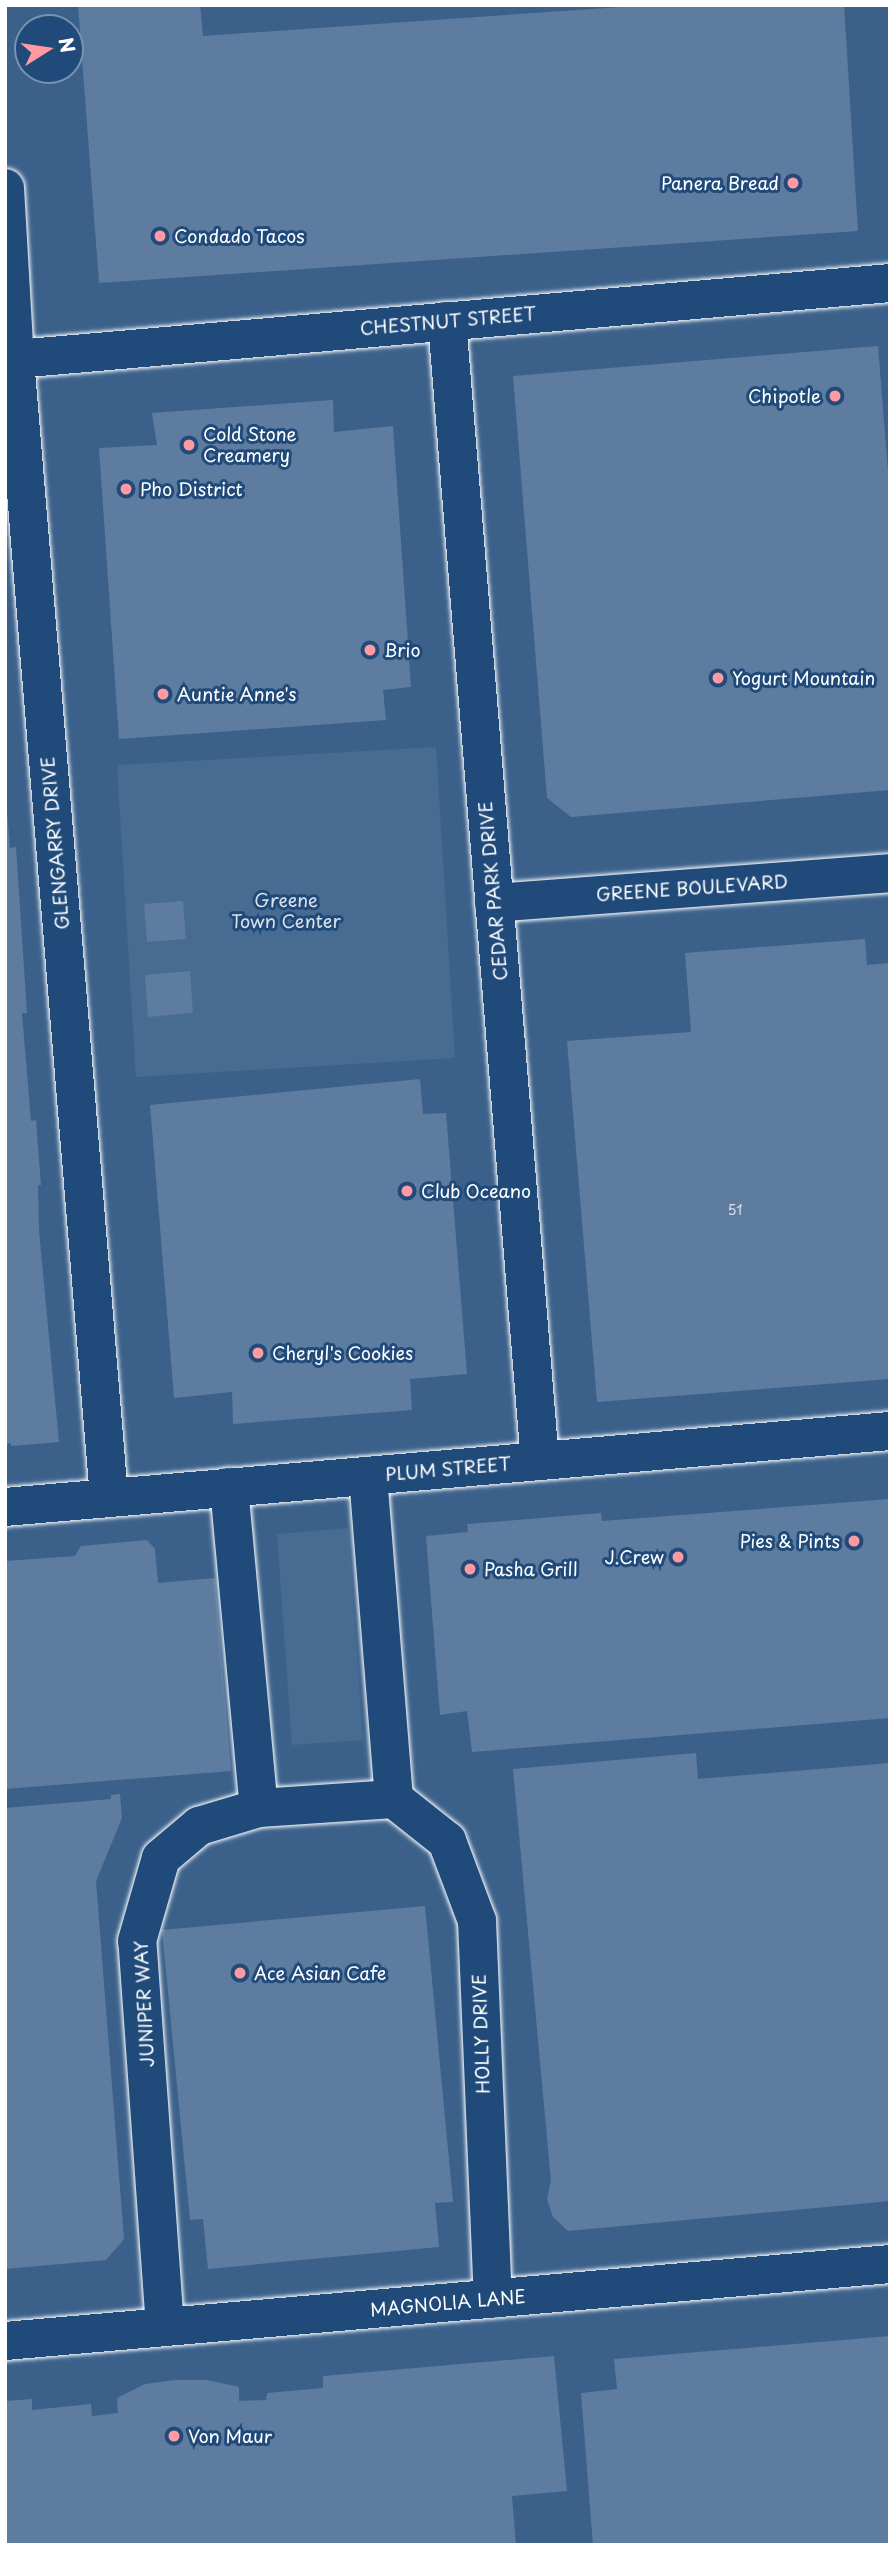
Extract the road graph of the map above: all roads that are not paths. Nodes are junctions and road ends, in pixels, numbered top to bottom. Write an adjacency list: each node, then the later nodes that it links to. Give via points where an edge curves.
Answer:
1 (5, 188): 4 (street, GLENGARRY DRIVE)
2 (890, 283): 3 (street, CHESTNUT STREET)
3 (447, 321): 4 (street, CHESTNUT STREET); 6 (street, CEDAR PARK DRIVE)
4 (10, 359): 11 (street, GLENGARRY DRIVE)
5 (890, 873): 6 (street, GREENE BOULEVARD)
6 (494, 903): 8 (street, CEDAR PARK DRIVE)
7 (890, 1431): 8 (street, PLUM STREET)
8 (540, 1461): 9 (street, PLUM STREET)
9 (368, 1476): 10 (street, PLUM STREET); 13 (street)
10 (229, 1487): 11 (street, PLUM STREET); 14 (street)
11 (109, 1498): 12 (street, PLUM STREET)
12 (5, 1507)
13 (394, 1799): 14 (street, JUNIPER WAY); 16 (street, HOLLY DRIVE, via 447,1841 477,1921)
14 (259, 1808): 17 (street, JUNIPER WAY, via 199,1826 161,1858 137,1941)
15 (890, 2264): 16 (street, MAGNOLIA LANE)
16 (493, 2300): 17 (street, MAGNOLIA LANE)
17 (165, 2327): 18 (street, MAGNOLIA LANE)
18 (5, 2341)

